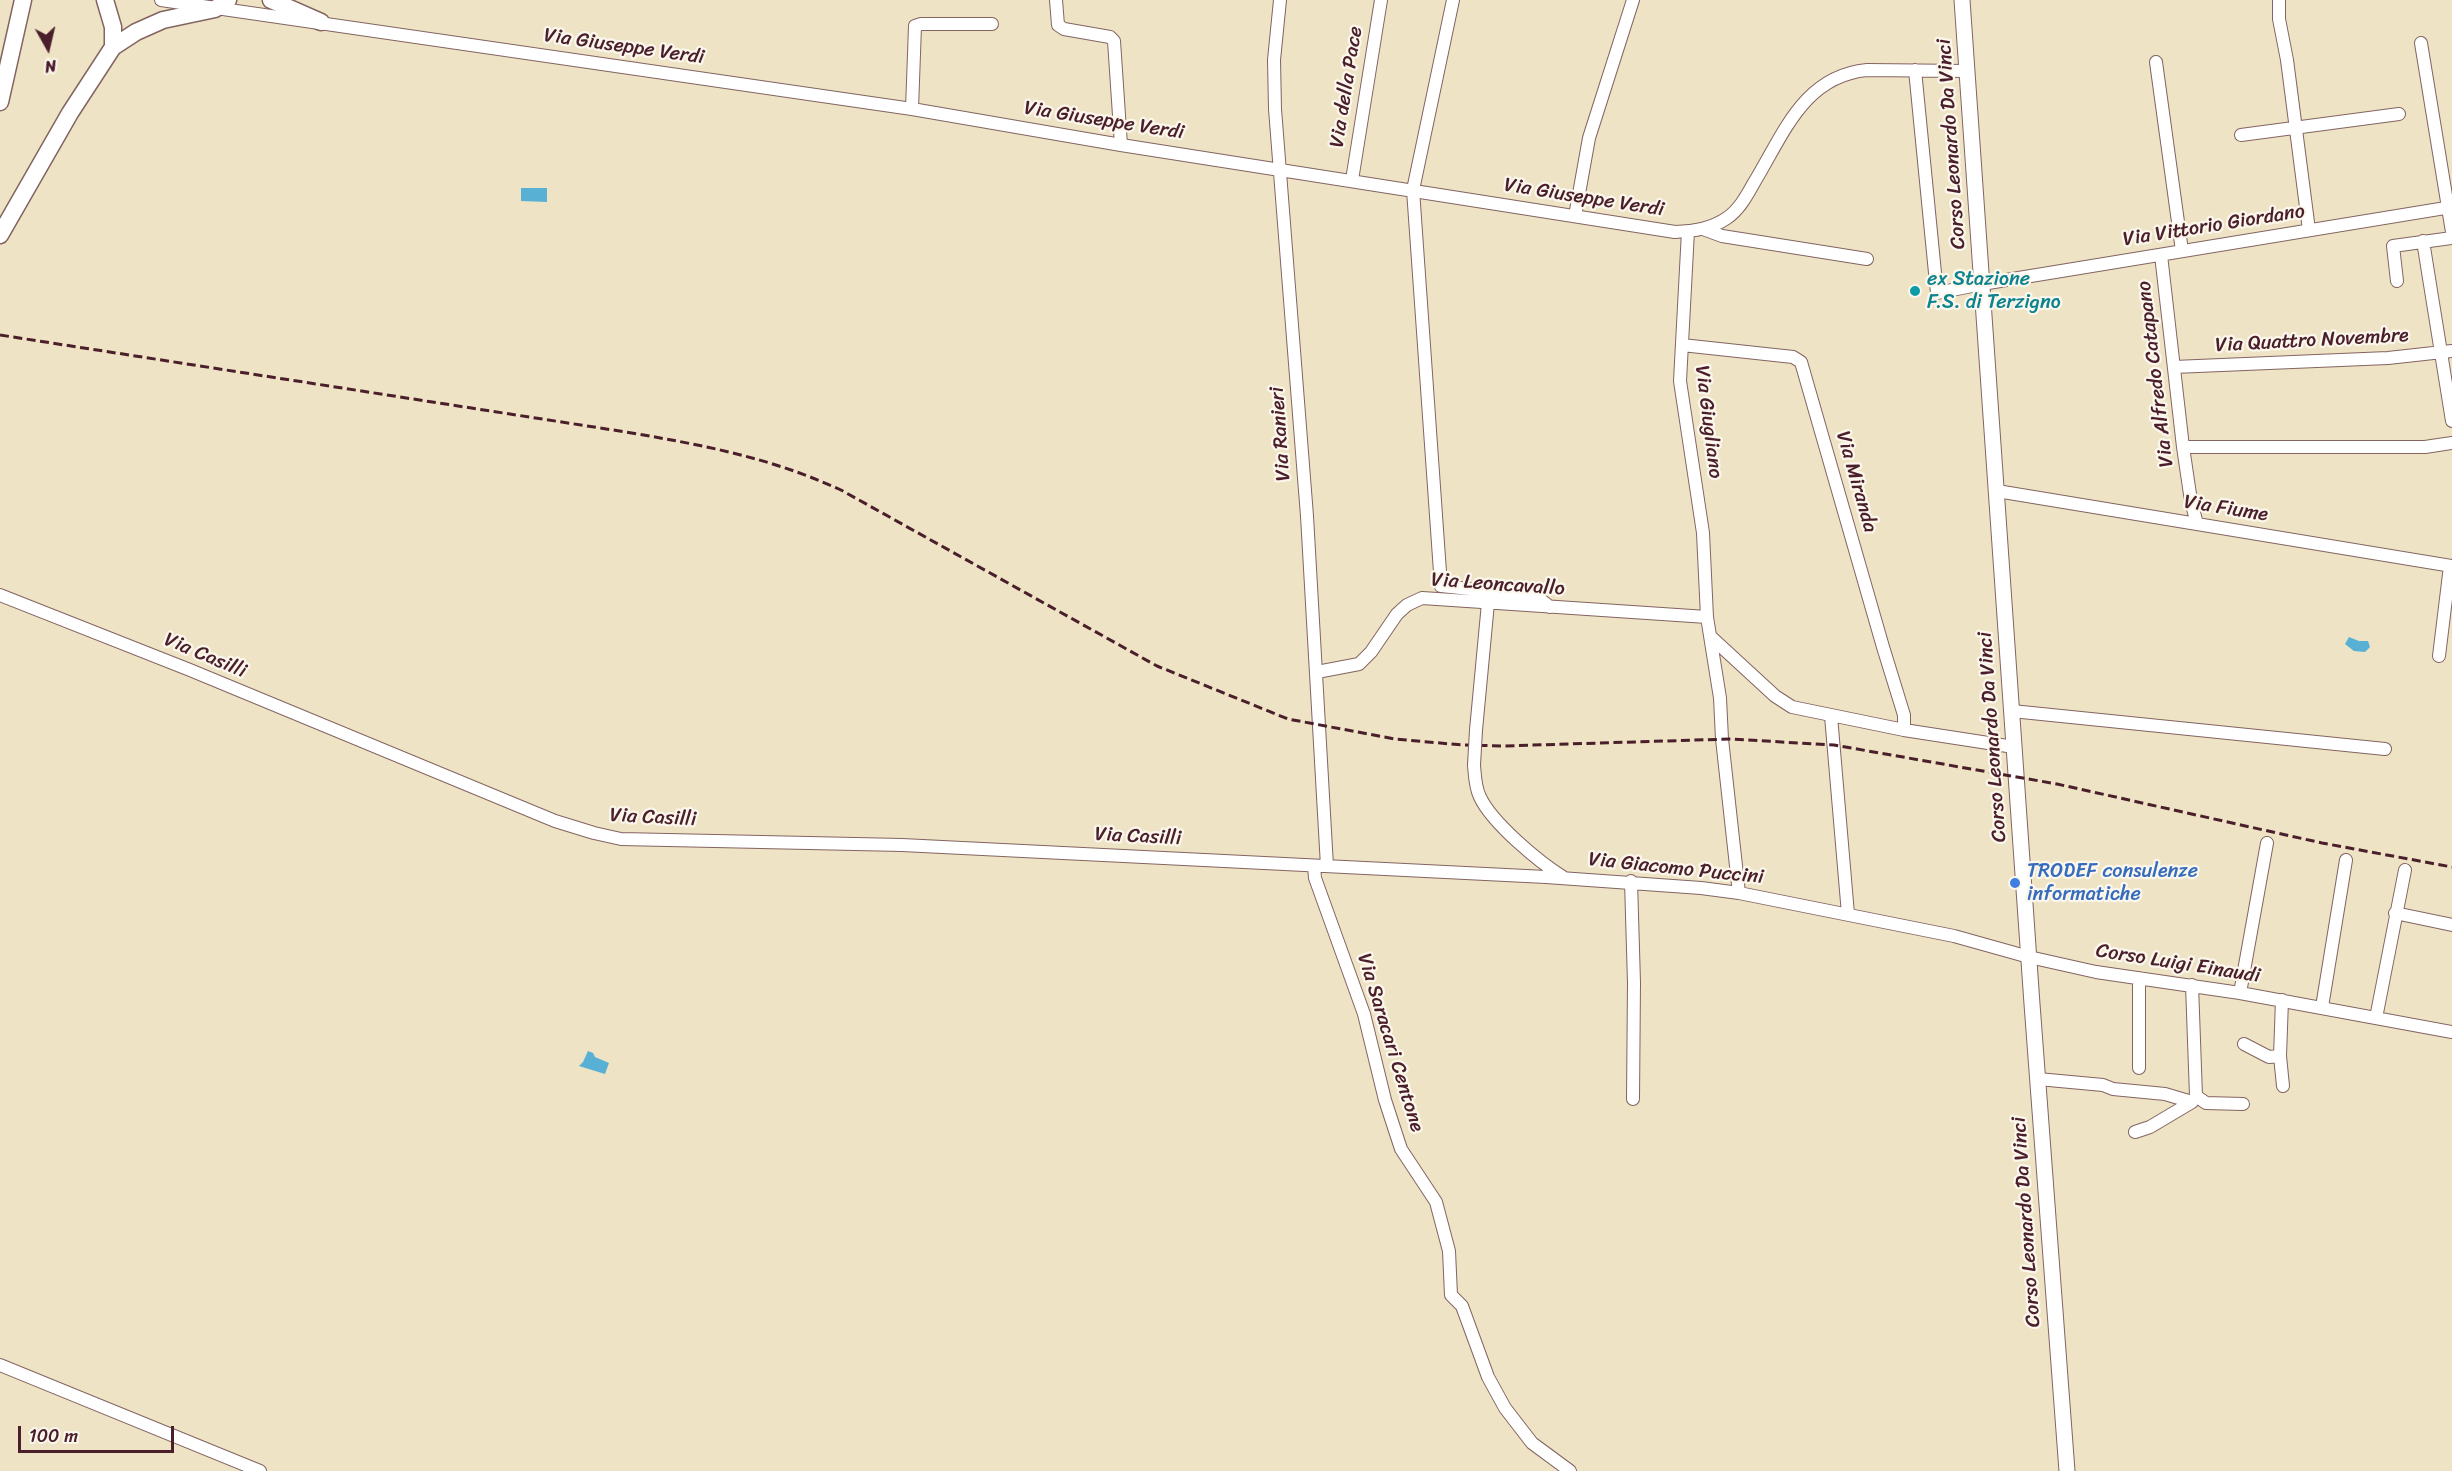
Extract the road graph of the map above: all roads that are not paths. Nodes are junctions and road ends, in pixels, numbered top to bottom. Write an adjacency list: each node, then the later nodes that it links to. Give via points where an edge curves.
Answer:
1 (22, 0): 20 (highway)
2 (105, 0): 16 (highway, via 113,27)
3 (161, 0): 12 (street, Via Giuseppe Verdi)
4 (271, 0): 13 (highway)
5 (1056, 0): 25 (street, via 1058,25 1114,41)
6 (1280, 0): 26 (street, Via Ranieri, via 1274,60)
7 (1381, 0): 27 (street, Via della Pace)
8 (1453, 0): 28 (street)
9 (1632, 0): 30 (street, via 1589,138)
10 (1962, 0): 19 (main road, Corso Leonardo Da Vinci)
11 (2279, 0): 23 (street)
12 (221, 4): 13 (street, Via Giuseppe Verdi); 16 (highway, via 163,20)
13 (321, 22): 21 (street, Via Giuseppe Verdi)
14 (992, 24): 21 (street, via 915,26)
15 (2421, 43): 29 (street)
16 (113, 46): 35 (highway)
17 (2156, 62): 38 (street)
18 (1915, 70): 19 (street, Via Giuseppe Verdi); 31 (street, Via Giuseppe Verdi, via 1852,72 1820,87 1803,102 1739,208 1721,222); 42 (street, Via Vittorio Giordano, via 1937,293)
19 (1968, 71): 42 (main road, Corso Leonardo Da Vinci)
20 (0, 102)
21 (912, 109): 25 (street, Via Giuseppe Verdi)
22 (2399, 114): 23 (street)
23 (2296, 128): 24 (street); 32 (street)
24 (2241, 135)
25 (1122, 145): 26 (street, Via Giuseppe Verdi)
26 (1280, 169): 27 (street, Via Giuseppe Verdi); 58 (street, Via Ranieri)
27 (1352, 180): 28 (street, Via Giuseppe Verdi)
28 (1413, 190): 30 (street, Via Giuseppe Verdi); 54 (street, via 1441,586 1536,596)
29 (2450, 207): 32 (street, Via Vittorio Giordano); 34 (street)
30 (1575, 216): 33 (street, Via Giuseppe Verdi)
31 (1703, 229): 33 (street, Via Giuseppe Verdi); 40 (street, via 1722,236)
32 (2309, 230): 38 (street, Via Vittorio Giordano)
33 (1688, 231): 43 (street, Via Giugliano)
34 (2452, 232)
35 (0, 235)
36 (2452, 238): 37 (street)
37 (2423, 241): 41 (street, via 2393,246); 44 (street)
38 (2182, 251): 39 (street, Via Vittorio Giordano)
39 (2161, 255): 42 (street, Via Vittorio Giordano); 45 (street, Via Alfredo Catapano)
40 (1867, 259)
41 (2397, 281)
42 (1982, 284): 49 (main road, Corso Leonardo Da Vinci)
43 (1682, 345): 55 (street, Via Giugliano, via 1680,381 1703,533); 61 (street, Via Miranda, via 1793,357 1801,362 1904,715)
44 (2446, 352): 45 (street, Via Quattro Novembre); 46 (street)
45 (2174, 367): 48 (street, Via Alfredo Catapano)
46 (2452, 421)
47 (2452, 443): 48 (street, via 2425,447)
48 (2183, 447): 50 (street, Via Alfredo Catapano)
49 (1997, 491): 50 (street, Via Fiume); 59 (main road, Corso Leonardo Da Vinci)
50 (2198, 524): 51 (street, Via Fiume)
51 (2451, 566): 57 (street, Via Fiume)
52 (0, 595): 66 (street, Via Casilli, via 555,821 594,833 621,838 902,845)
53 (1488, 603): 54 (street, Via Leoncavallo); 58 (street, Via Leoncavallo, via 1422,598 1397,614 1359,664); 69 (street, bridge, via 1474,765 1480,797 1492,816)
54 (1550, 607): 55 (street, Via Leoncavallo)
55 (1707, 617): 56 (street, Via Giugliano)
56 (1712, 638): 60 (street, via 1782,701 1804,711); 71 (street, Via Giugliano)
57 (2439, 656)
58 (1317, 672): 67 (street, Via Ranieri)
59 (2012, 711): 62 (main road, Corso Leonardo Da Vinci); 63 (street)
60 (1831, 716): 61 (street); 73 (street)
61 (1904, 730): 62 (street)
62 (2014, 747): 75 (main road, Corso Leonardo Da Vinci)
63 (2385, 749)
64 (2267, 843): 78 (street)
65 (2346, 860): 80 (street)
66 (1314, 866): 67 (street, Via Giacomo Puccini); 94 (street, Via Saracari Centone, via 1364,1014 1401,1149 1436,1202 1449,1251 1450,1295 1462,1306 1488,1377 1505,1408 1532,1443)
67 (1327, 866): 69 (street, Via Giacomo Puccini)
68 (2405, 870): 72 (street)
69 (1564, 878): 70 (street, Via Giacomo Puccini)
70 (1631, 882): 71 (street, Via Giacomo Puccini); 88 (street, via 1635,983)
71 (1739, 893): 73 (street, Via Giacomo Puccini)
72 (2395, 913): 74 (street); 81 (street)
73 (1848, 914): 75 (street, Via Giacomo Puccini, via 1954,936)
74 (2452, 925)
75 (2029, 957): 76 (street, Corso Luigi Einaudi); 86 (main road, Corso Leonardo Da Vinci)
76 (2139, 978): 77 (street, Corso Luigi Einaudi); 85 (street)
77 (2192, 985): 78 (street, Corso Luigi Einaudi); 89 (street)
78 (2240, 993): 79 (street, Corso Luigi Einaudi)
79 (2282, 1000): 80 (street, Corso Luigi Einaudi); 84 (street)
80 (2322, 1007): 81 (street, Corso Luigi Einaudi)
81 (2376, 1018): 82 (street, Corso Luigi Einaudi)
82 (2452, 1032)
83 (2244, 1044): 84 (street, via 2269,1057)
84 (2280, 1056): 87 (street)
85 (2139, 1068)
86 (2037, 1079): 89 (street); 95 (main road, Corso Leonardo Da Vinci)
87 (2283, 1086)
88 (1633, 1099)
89 (2194, 1099): 90 (street); 91 (street)
90 (2243, 1104)
91 (2135, 1132)
92 (0, 1365): 93 (street)
93 (260, 1471)
94 (1570, 1471)
95 (2067, 1471)

